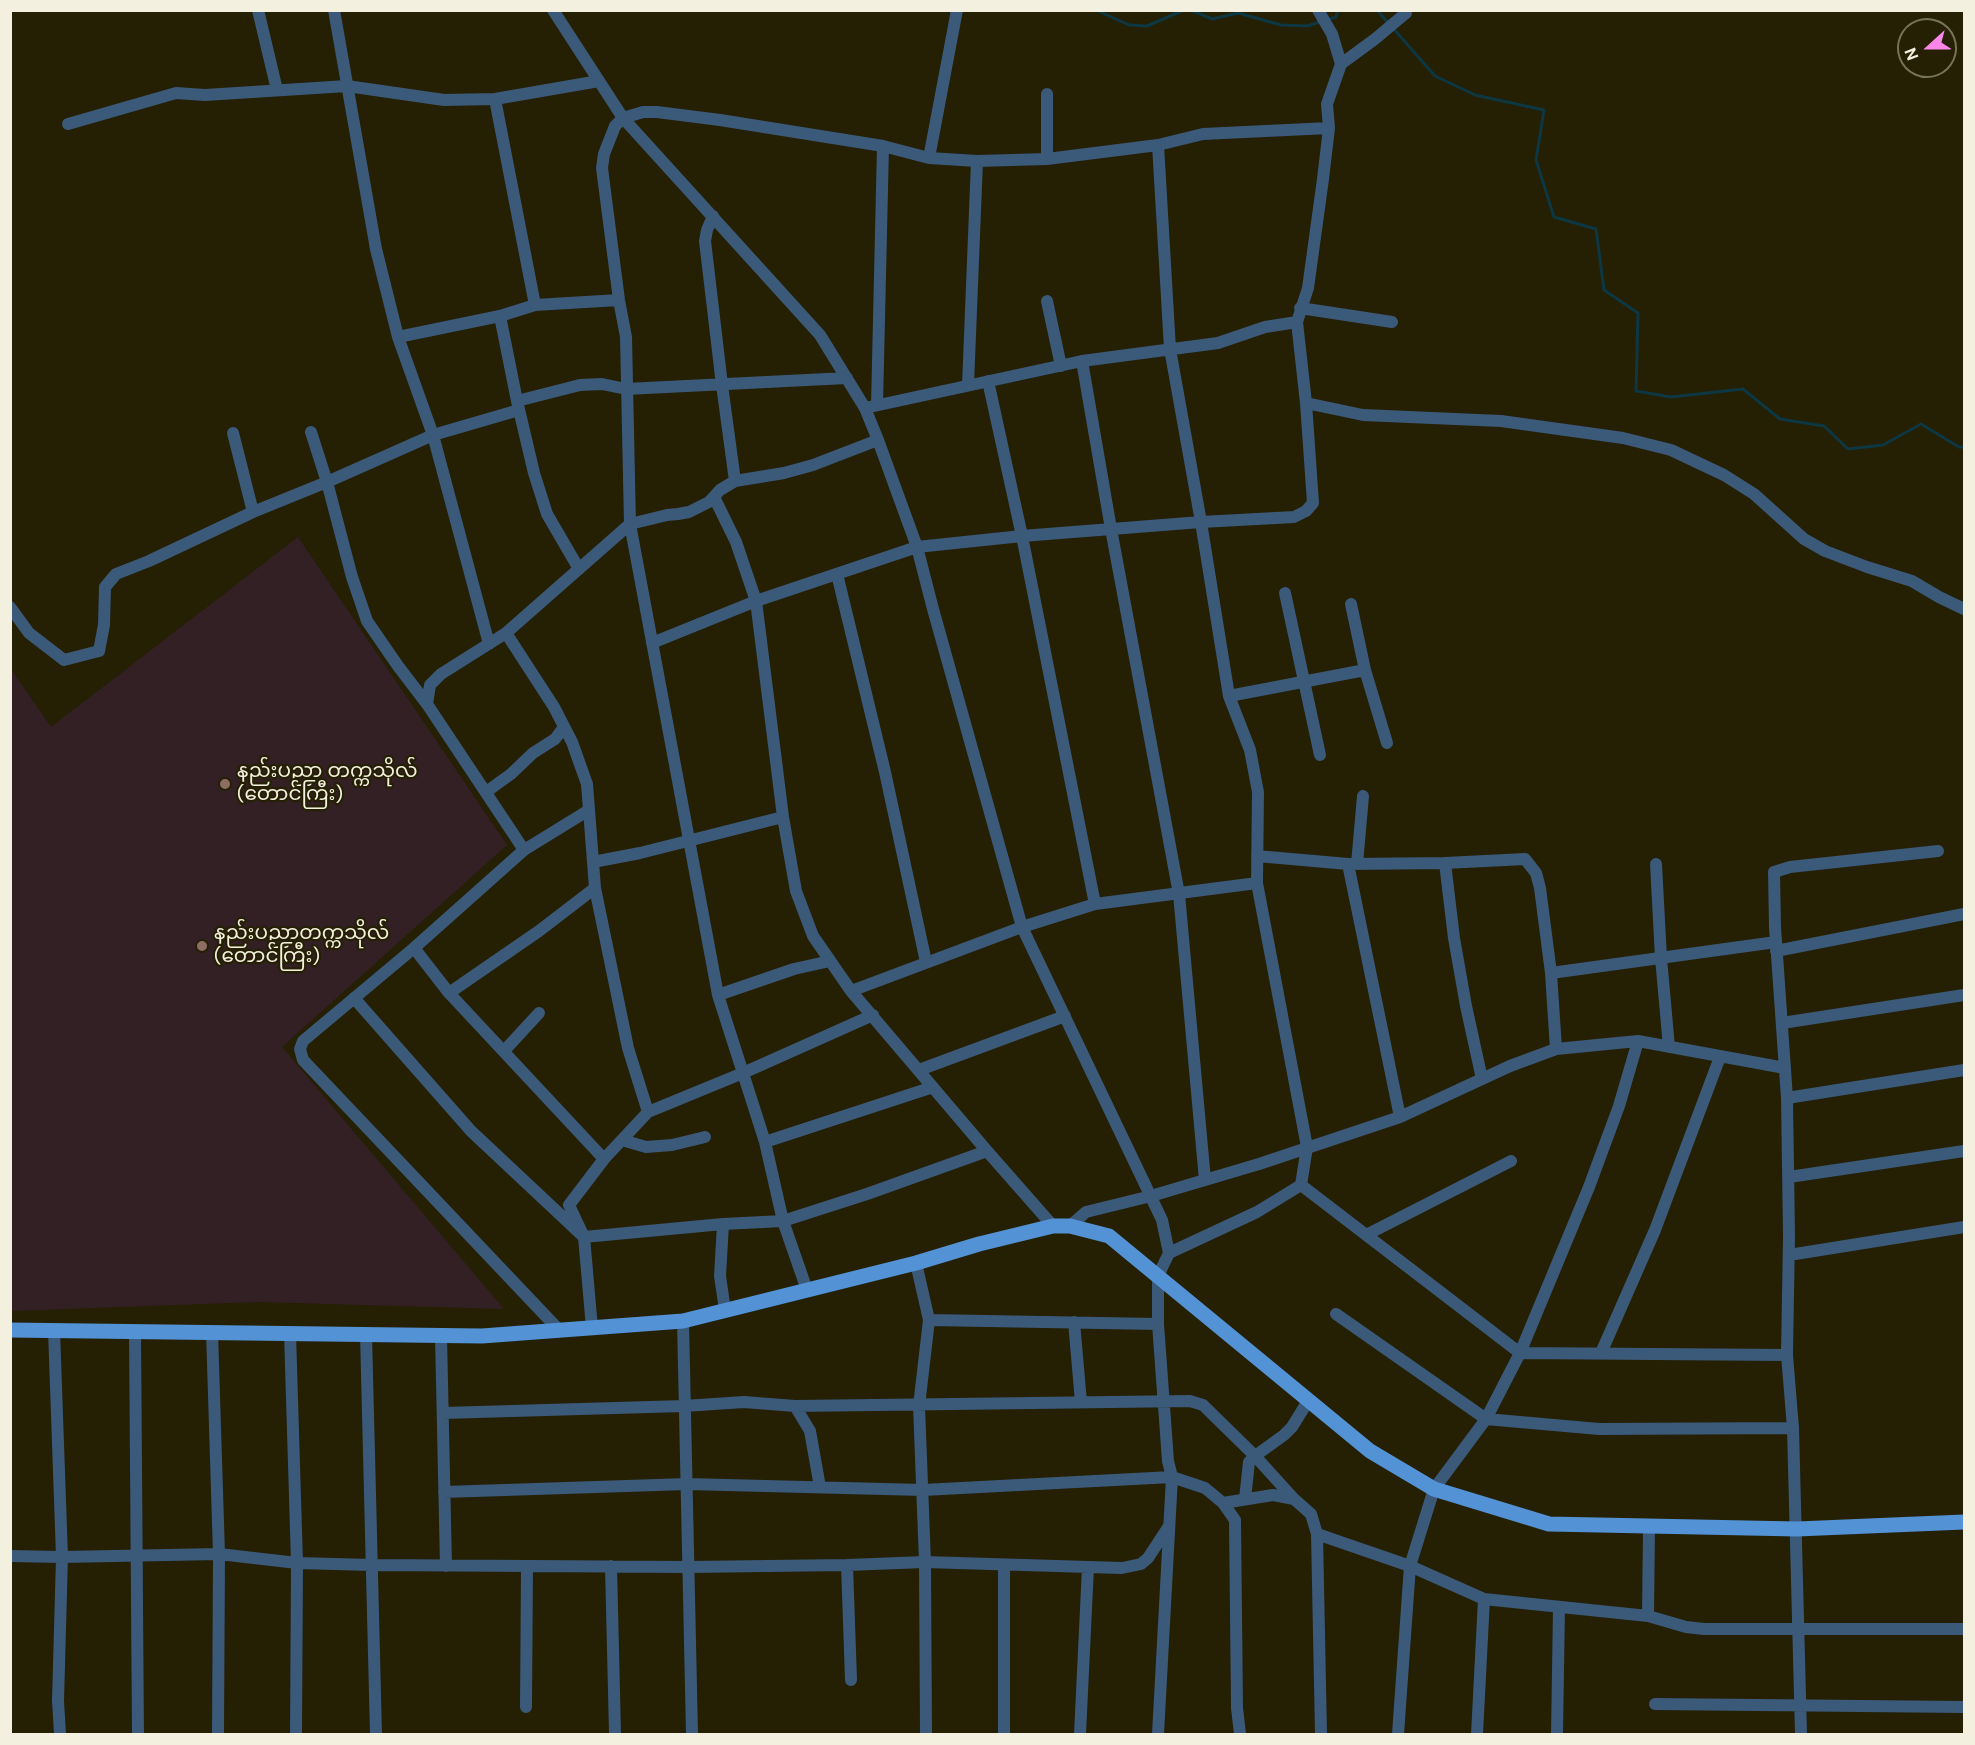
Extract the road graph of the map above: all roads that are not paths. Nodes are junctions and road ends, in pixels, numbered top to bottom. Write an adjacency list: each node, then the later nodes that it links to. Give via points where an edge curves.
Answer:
1 (258, 10): 10 (street)
2 (334, 10): 9 (street)
3 (553, 10): 8 (street)
4 (957, 10): 18 (street)
5 (1318, 11): 7 (street, via 1332,34)
6 (1406, 12): 7 (street)
7 (1341, 64): 15 (street, via 1327,104)
8 (599, 81): 12 (street); 13 (street)
9 (347, 86): 10 (street); 12 (street, via 444,100); 29 (street, via 376,249)
10 (278, 90): 14 (street, via 176,93)
11 (1047, 94): 19 (street)
12 (495, 99): 24 (street)
13 (623, 118): 17 (street, via 657,112); 21 (street); 22 (street, via 609,139 602,168)
14 (68, 124)
15 (1329, 128): 16 (street, via 1203,134); 25 (street, via 1308,288)
16 (1158, 145): 19 (street); 30 (street)
17 (883, 146): 18 (street); 40 (street)
18 (929, 158): 20 (street)
19 (1047, 159): 20 (street)
20 (977, 160): 36 (street)
21 (713, 216): 33 (street, via 820,335); 35 (street, via 705,241)
22 (619, 300): 24 (street); 37 (street, via 626,337)
23 (1047, 301): 32 (street)
24 (535, 305): 26 (street)
25 (1300, 308): 27 (street); 28 (street)
26 (500, 316): 29 (street); 39 (street)
27 (1298, 322): 30 (street, via 1265,327 1218,343); 38 (street)
28 (1392, 322)
29 (398, 337): 43 (street)
30 (1170, 349): 31 (street); 49 (street)
31 (1082, 361): 32 (street); 51 (street)
32 (1061, 366): 34 (street)
33 (846, 378): 35 (street); 40 (street)
34 (988, 381): 36 (street); 52 (street)
35 (722, 385): 37 (street); 45 (street)
36 (968, 385): 40 (street)
37 (626, 389): 39 (street, via 580,385); 50 (street)
38 (1306, 403): 49 (street, via 1313,503 1306,511 1294,518); 60 (street, via 1363,415 1501,421 1623,438 1671,450 1754,494 1811,543 1912,581)
39 (518, 406): 43 (street); 54 (street, via 547,514)
40 (871, 407): 44 (street)
41 (311, 432): 46 (street)
42 (233, 434): 48 (street)
43 (433, 435): 46 (street); 63 (street)
44 (878, 440): 45 (street, via 813,465); 53 (street)
45 (735, 481): 47 (street)
46 (327, 482): 48 (street); 67 (street, via 367,621)
47 (714, 497): 50 (street, via 689,512); 57 (street, via 736,542)
48 (253, 512): 59 (street, via 116,574 105,587 99,651 63,660 29,633)
49 (1201, 522): 51 (street); 66 (street)
50 (630, 524): 54 (street); 62 (street)
51 (1111, 529): 52 (street); 85 (street)
52 (1022, 536): 53 (street); 86 (street)
53 (917, 547): 55 (street); 88 (street)
54 (579, 569): 61 (street)
55 (837, 574): 57 (street); 93 (street)
56 (1285, 593): 65 (street)
57 (756, 601): 62 (street); 74 (street)
58 (1351, 604): 64 (street)
59 (10, 607)
60 (1965, 609)
61 (506, 633): 63 (street); 68 (street)
62 (652, 643): 75 (street)
63 (489, 644): 67 (street, via 441,674 430,685)
64 (1365, 670): 65 (street); 69 (street)
65 (1304, 681): 66 (street); 70 (street)
66 (1229, 696): 78 (street, via 1250,750 1258,792)
67 (428, 704): 71 (street)
68 (564, 727): 71 (street, via 555,739); 73 (street, via 587,784)
69 (1388, 743)
70 (1320, 755)
71 (486, 792): 76 (street)
72 (1364, 796): 81 (street)
73 (589, 810): 76 (street); 79 (street)
74 (783, 817): 75 (street); 92 (street, via 796,891 813,936)
75 (689, 841): 79 (street); 97 (street)
76 (524, 850): 90 (street)
77 (1938, 851): 89 (street, via 1774,872)
78 (1257, 856): 81 (street); 83 (street)
79 (593, 862): 84 (street)
80 (1445, 863): 81 (street); 94 (street, via 1525,859 1536,873 1540,888); 113 (street, via 1454,938)
81 (1353, 864): 117 (street)
82 (1656, 864): 91 (street)
83 (1257, 883): 85 (street); 121 (street)
84 (595, 888): 96 (street); 116 (street, via 628,1048)
85 (1179, 894): 86 (street); 127 (street)
86 (1095, 904): 88 (street)
87 (1965, 914): 89 (street)
88 (1022, 927): 93 (street); 102 (street)
89 (1776, 947): 91 (street); 103 (street)
90 (414, 948): 96 (street); 99 (street)
91 (1661, 958): 94 (street); 105 (street)
92 (830, 961): 95 (street); 97 (street)
93 (926, 962): 95 (street)
94 (1551, 973): 106 (street)
95 (851, 991): 101 (street)
96 (449, 993): 107 (street)
97 (718, 995): 112 (street)
98 (1965, 995): 103 (street)
99 (354, 998): 136 (street, via 471,1131); 152 (street, via 303,1041 303,1060)
100 (539, 1013): 107 (street)
101 (873, 1015): 110 (street); 112 (street)
102 (1065, 1016): 110 (street); 129 (street)
103 (1782, 1023): 109 (street)
104 (1638, 1041): 105 (street); 106 (street); 157 (street, via 1588,1187)
105 (1669, 1047): 108 (street)
106 (1556, 1049): 113 (street)
107 (504, 1051): 124 (street)
108 (1720, 1057): 109 (street); 158 (street, via 1655,1230)
109 (1785, 1068): 115 (street)
110 (919, 1070): 114 (street)
111 (1965, 1070): 115 (street)
112 (743, 1073): 116 (street); 120 (street)
113 (1482, 1079): 117 (street)
114 (933, 1087): 120 (street); 122 (street)
115 (1787, 1098): 126 (street)
116 (648, 1112): 119 (street)
117 (1400, 1117): 121 (street)
118 (705, 1137): 119 (street, via 646,1147)
119 (622, 1140): 124 (street)
120 (765, 1142): 130 (street)
121 (1307, 1147): 127 (street); 128 (street)
122 (987, 1151): 130 (street); 132 (street)
123 (1965, 1151): 126 (street)
124 (604, 1159): 136 (street, via 569,1205)
125 (1511, 1161): 135 (street)
126 (1789, 1177): 138 (street)
127 (1205, 1180): 129 (street)
128 (1301, 1185): 135 (street); 137 (street, via 1257,1212)
129 (1151, 1196): 133 (street, via 1086,1212); 137 (street, via 1162,1220)
130 (783, 1221): 131 (street); 141 (street)
131 (723, 1224): 136 (street); 142 (street, via 720,1276)
132 (1053, 1226): 133 (main road); 139 (main road)
133 (1070, 1226): 140 (main road, via 1109,1236)
134 (1965, 1227): 138 (street)
135 (1366, 1235): 157 (street)
136 (584, 1237): 148 (street)
137 (1169, 1253): 140 (street)
138 (1789, 1255): 159 (street)
139 (916, 1263): 141 (main road); 144 (street)
140 (1158, 1276): 147 (street); 161 (main road)
141 (807, 1290): 142 (main road)
142 (725, 1311): 145 (main road)
143 (1336, 1314): 167 (street)
144 (929, 1320): 146 (street); 165 (street)
145 (683, 1321): 148 (main road); 163 (street)
146 (1074, 1322): 147 (street); 162 (street)
147 (1158, 1324): 160 (street)
148 (592, 1328): 152 (main road)
149 (10, 1330): 150 (main road)
150 (54, 1330): 151 (main road); 187 (street)
151 (135, 1331): 153 (main road); 186 (street)
152 (560, 1331): 156 (main road)
153 (212, 1332): 154 (main road); 184 (street)
154 (290, 1333): 155 (main road); 189 (street)
155 (366, 1334): 156 (main road); 191 (street)
156 (441, 1336): 166 (street)
157 (1520, 1353): 158 (street); 167 (street)
158 (1601, 1353): 159 (street)
159 (1787, 1355): 168 (street)
160 (1163, 1401): 162 (street); 169 (street, via 1203,1405); 170 (street)
161 (1308, 1401): 169 (street, via 1284,1436); 173 (main road, via 1370,1451)
162 (1081, 1402): 165 (street)
163 (684, 1406): 164 (street, via 744,1402); 166 (street); 171 (street)
164 (795, 1406): 165 (street); 172 (street, via 810,1431)
165 (920, 1406): 174 (street)
166 (443, 1413): 175 (street)
167 (1486, 1419): 168 (street, via 1599,1429); 173 (street)
168 (1793, 1428): 182 (street)
169 (1255, 1456): 176 (street, via 1249,1462); 177 (street)
170 (1172, 1477): 174 (street); 178 (street, via 1205,1488); 180 (street)
171 (687, 1484): 172 (street); 175 (street); 197 (street)
172 (820, 1487): 174 (street)
173 (1434, 1489): 181 (main road, via 1549,1524); 196 (street)
174 (923, 1490): 188 (street)
175 (444, 1492): 193 (street)
176 (1245, 1498): 177 (street, via 1273,1495); 178 (street)
177 (1294, 1499): 183 (street, via 1311,1514)
178 (1223, 1503): 220 (street, via 1235,1520)
179 (1965, 1522): 182 (main road)
180 (1169, 1526): 198 (street, via 1148,1558 1137,1566); 219 (street)
181 (1649, 1526): 182 (main road); 201 (street)
182 (1797, 1529): 203 (street)
183 (1317, 1534): 196 (street); 221 (street)
184 (219, 1554): 186 (street); 189 (street); 211 (street)
185 (10, 1556): 187 (street)
186 (136, 1556): 187 (street); 210 (street)
187 (62, 1557): 209 (street)
188 (925, 1562): 190 (street); 192 (street); 216 (street)
189 (297, 1563): 191 (street); 212 (street)
190 (1004, 1564): 198 (street); 217 (street)
191 (372, 1565): 193 (street); 213 (street)
192 (847, 1565): 197 (street); 204 (street)
193 (446, 1566): 194 (street)
194 (527, 1566): 195 (street); 207 (street)
195 (611, 1566): 197 (street); 214 (street)
196 (1410, 1566): 199 (street); 222 (street)
197 (688, 1567): 215 (street)
198 (1088, 1567): 218 (street)
199 (1484, 1599): 200 (street); 223 (street)
200 (1558, 1607): 201 (street); 224 (street)
201 (1648, 1616): 203 (street, via 1704,1629)
202 (1965, 1629): 203 (street)
203 (1799, 1630): 206 (street)
204 (851, 1680)
205 (1655, 1704): 206 (street)
206 (1801, 1704): 208 (street); 225 (street)
207 (526, 1707)
208 (1965, 1707)
209 (60, 1734)
210 (138, 1734)
211 (218, 1734)
212 (296, 1734)
213 (376, 1734)
214 (615, 1734)
215 (692, 1734)
216 (926, 1734)
217 (1004, 1734)
218 (1080, 1734)
219 (1158, 1734)
220 (1240, 1734)
221 (1321, 1734)
222 (1398, 1734)
223 (1477, 1734)
224 (1557, 1734)
225 (1801, 1734)

